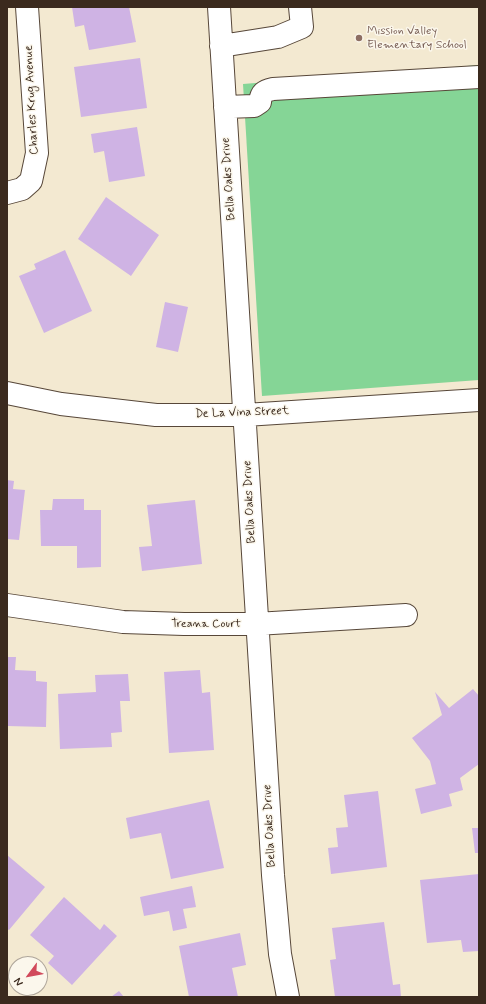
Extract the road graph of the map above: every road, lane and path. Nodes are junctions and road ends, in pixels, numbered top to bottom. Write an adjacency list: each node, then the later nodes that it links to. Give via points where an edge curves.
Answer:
1 (27, 7): 7 (street, Charles Krug Avenue, via 37,153 31,181)
2 (219, 7): 4 (street, Bella Oaks Drive)
3 (300, 7): 4 (street, via 302,27 278,37)
4 (221, 46): 6 (street, Bella Oaks Drive)
5 (479, 77): 6 (street, via 273,89 266,90 261,95 260,102 254,106)
6 (225, 107): 10 (street, Bella Oaks Drive)
7 (14, 191)
8 (7, 393): 10 (street, De La Vina Street, via 62,404 156,415)
9 (479, 400): 10 (street, De La Vina Street)
10 (245, 415): 13 (street, Bella Oaks Drive)
11 (7, 605): 13 (street, Treana Court, via 122,622)
12 (406, 615): 13 (street, Treana Court)
13 (256, 624): 14 (street, Bella Oaks Drive, via 279,946)
14 (288, 997)

